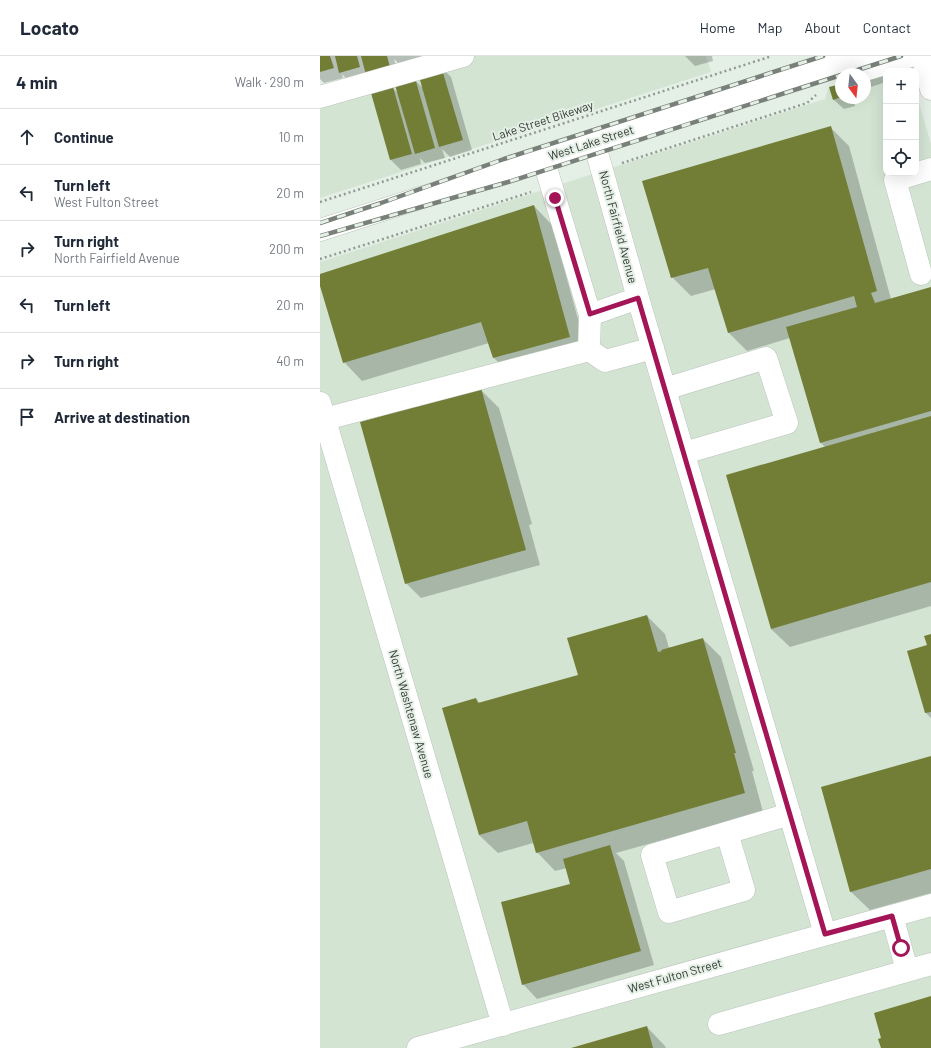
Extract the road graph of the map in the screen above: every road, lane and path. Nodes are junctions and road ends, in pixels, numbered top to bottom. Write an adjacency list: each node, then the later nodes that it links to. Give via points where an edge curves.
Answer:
1 (463, 56): 7 (street)
2 (772, 56): 11 (path, Lake Street Bikeway)
3 (911, 56): 5 (street, via 868,70)
4 (922, 56): 6 (street)
5 (857, 58): 8 (street, West Lake Street)
6 (931, 89)
7 (320, 97)
8 (594, 142): 9 (street, West Lake Street); 14 (street, North Fairfield Avenue)
9 (543, 158): 12 (street, West Lake Street); 15 (street)
10 (931, 169): 13 (street, via 895,180)
11 (320, 202)
12 (320, 230)
13 (921, 274)
14 (638, 298): 15 (street); 16 (street, North Fairfield Avenue)
15 (590, 314): 17 (street)
16 (653, 348): 17 (street, via 606,361); 18 (street, North Fairfield Avenue)
17 (590, 350): 19 (street)
18 (665, 389): 20 (street, North Fairfield Avenue); 20 (street, via 766,358 787,423)
19 (322, 411): 29 (street, North Washtenaw Avenue)
20 (684, 453): 21 (street, North Fairfield Avenue)
21 (790, 814): 22 (street); 25 (street, North Fairfield Avenue)
22 (727, 833)
23 (931, 905): 24 (street, West Fulton Street)
24 (892, 916): 25 (street, West Fulton Street); 27 (street)
25 (825, 934): 29 (street, West Fulton Street)
26 (931, 964): 27 (street)
27 (908, 970): 28 (street)
28 (719, 1024)
29 (503, 1025): 30 (street, West Fulton Street)
30 (418, 1048)

